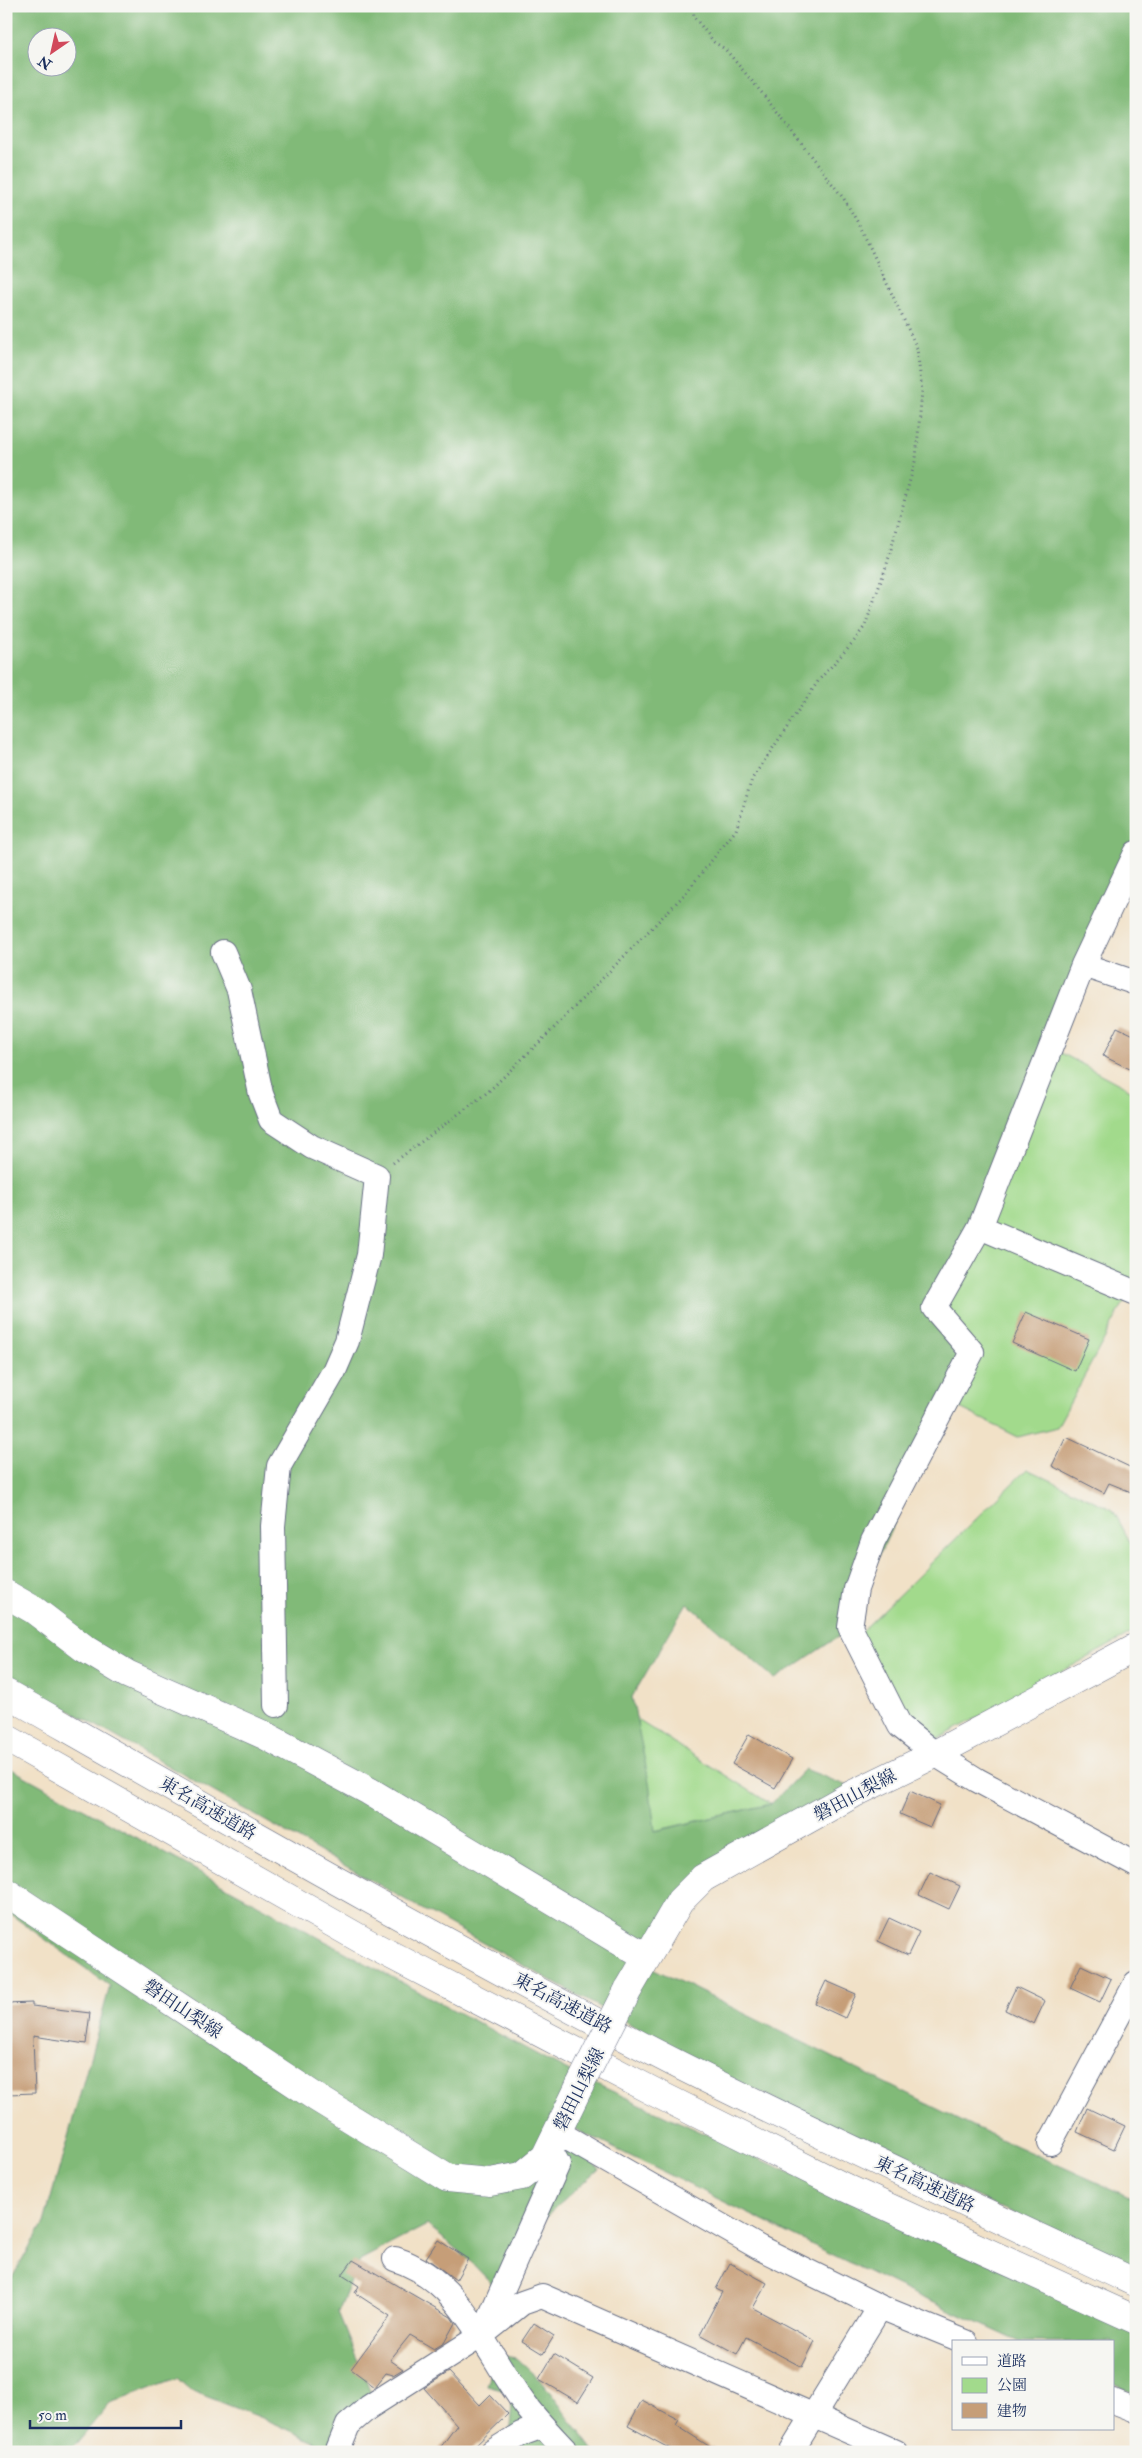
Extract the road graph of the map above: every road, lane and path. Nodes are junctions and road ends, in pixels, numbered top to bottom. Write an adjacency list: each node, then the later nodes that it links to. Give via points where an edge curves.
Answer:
1 (693, 6): 6 (path, via 694,17 762,93 844,199 917,348 922,391 912,475 887,564 864,626 819,680 752,779 736,830 684,895 508,1073 488,1092)
2 (1136, 853): 4 (street)
3 (223, 952): 6 (street, via 239,990 261,1094 271,1120 312,1147)
4 (1083, 965): 5 (street); 7 (street)
5 (1136, 983)
6 (376, 1176): 12 (street, via 369,1254 348,1341 279,1466 273,1526)
7 (980, 1227): 8 (street); 14 (street, via 934,1308 972,1352 873,1541 856,1589 850,1627 900,1726)
8 (1136, 1293)
9 (6, 1594): 17 (main road, via 127,1674 264,1735 369,1792)
10 (1136, 1648): 14 (main road, 磐田山梨線)
11 (6, 1693): 22 (main road, 東名高速道路, via 384,1908 673,2062)
12 (276, 1705)
13 (6, 1738): 24 (main road, 東名高速道路, via 366,1942 658,2094 844,2186)
14 (935, 1754): 15 (street); 17 (main road, 磐田山梨線, via 853,1794 703,1878 680,1900)
15 (1136, 1865)
16 (6, 1892): 19 (main road, 磐田山梨線, via 317,2098 447,2178 490,2182 522,2176 544,2157)
17 (646, 1957): 19 (main road, 磐田山梨線, bridge)
18 (1136, 1983): 20 (street)
19 (553, 2140): 23 (street); 25 (street, via 558,2164)
20 (1050, 2142)
21 (395, 2259): 25 (street, via 414,2265 441,2286)
22 (1136, 2283)
23 (880, 2307): 26 (street); 29 (street)
24 (1136, 2320)
25 (482, 2335): 29 (street, via 522,2303 542,2296); 30 (street); 31 (street, via 368,2407 348,2425)
26 (961, 2340)
27 (1114, 2401): 28 (street)
28 (1136, 2410)
29 (814, 2415): 34 (street); 35 (street)
30 (543, 2426): 32 (street, via 521,2434); 33 (street)
31 (337, 2452)
32 (492, 2452)
33 (567, 2452)
34 (791, 2452)
35 (896, 2452)

